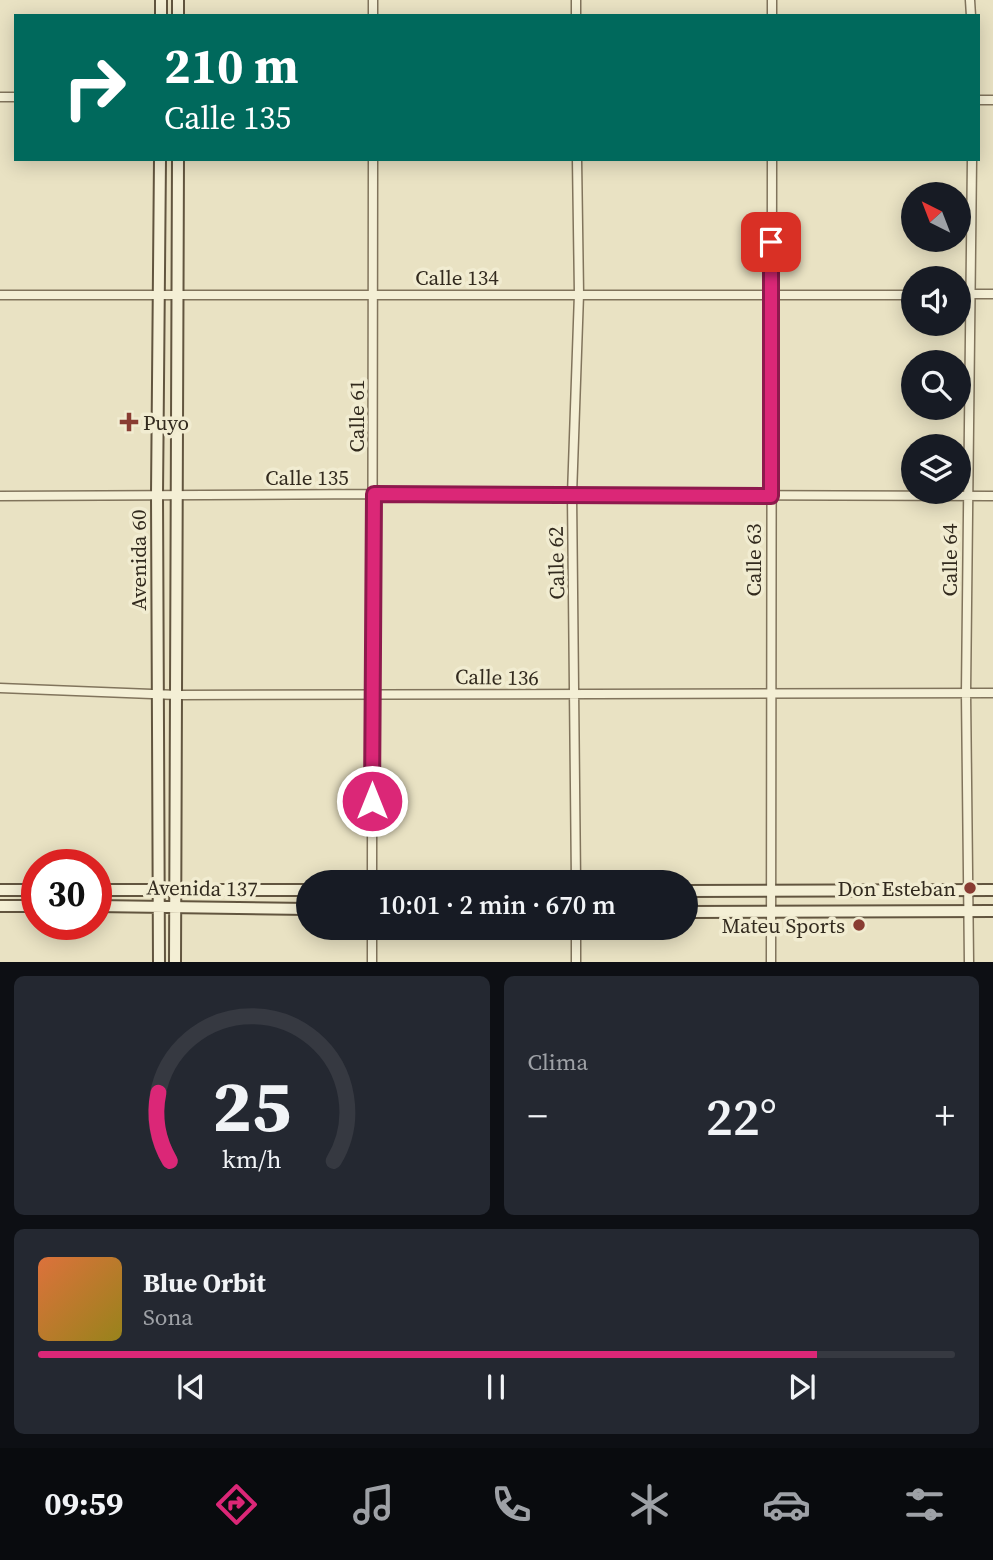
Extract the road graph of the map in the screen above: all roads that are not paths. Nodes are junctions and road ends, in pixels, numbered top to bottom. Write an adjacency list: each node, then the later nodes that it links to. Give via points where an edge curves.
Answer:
1 (160, 161): 15 (main road, Avenida 60)
2 (178, 161): 13 (main road, Avenida 60)
3 (373, 161): 11 (street, Calle 61)
4 (577, 161): 7 (street, Calle 62)
5 (772, 161): 14 (street, Calle 63)
6 (972, 161): 8 (street, Calle 64)
7 (579, 294): 11 (street, Calle 134); 14 (street, Calle 134); 21 (street, Calle 62)
8 (971, 294): 9 (street)
9 (993, 294)
10 (0, 295): 15 (street, Calle 134)
11 (373, 295): 13 (street, Calle 134); 19 (street, Calle 61)
12 (901, 295): 14 (street, Calle 134)
13 (177, 296): 15 (street, Calle 134); 18 (main road, Avenida 60)
14 (771, 296): 23 (street, Calle 63)
15 (158, 297): 20 (main road, Avenida 60)
16 (970, 336): 17 (street, Calle 64)
17 (968, 434)
18 (176, 494): 19 (street, Calle 135); 20 (street, Calle 135); 34 (main road, Avenida 60)
19 (374, 494): 21 (street, Calle 135); 32 (street, Calle 61)
20 (157, 495): 22 (street, Calle 135); 31 (main road, Avenida 60)
21 (572, 495): 23 (street, Calle 135); 35 (street, Calle 62)
22 (0, 496)
23 (771, 496): 24 (street, Calle 135); 29 (street, Calle 63)
24 (901, 496)
25 (971, 496): 26 (street, Calle 135)
26 (993, 496)
27 (966, 504): 33 (street, Calle 64)
28 (0, 688): 31 (street, Calle 136)
29 (770, 693): 33 (street, Calle 136); 35 (street, Calle 136); 47 (street, Calle 63)
30 (993, 693): 33 (street, Calle 136)
31 (158, 694): 34 (street, Calle 136); 41 (main road, Avenida 60)
32 (371, 694): 34 (street, Calle 136); 35 (street, Calle 136); 36 (street, Calle 61)
33 (965, 694): 44 (street, Calle 64)
34 (177, 695): 42 (main road, Avenida 60)
35 (576, 695): 37 (street, Calle 62)
36 (372, 870)
37 (576, 870)
38 (0, 890): 39 (main road)
39 (21, 890)
40 (112, 890): 41 (main road, Avenida 137)
41 (159, 890): 42 (main road, Avenida 137); 51 (main road, Avenida 60)
42 (175, 890): 43 (main road, Avenida 137); 52 (main road, Avenida 60)
43 (296, 890)
44 (970, 890): 45 (main road); 47 (main road); 55 (street, Calle 64)
45 (993, 890)
46 (698, 891): 47 (main road)
47 (771, 891): 54 (street, Calle 63)
48 (0, 906): 49 (main road)
49 (21, 906)
50 (112, 906): 51 (main road, Avenida 137)
51 (159, 906): 52 (main road, Avenida 137); 60 (main road, Avenida 60)
52 (175, 907): 53 (main road, Avenida 137); 61 (main road, Avenida 60)
53 (296, 909)
54 (771, 911): 55 (main road); 57 (main road); 64 (street, Calle 63)
55 (969, 911): 56 (main road); 65 (street, Calle 64)
56 (993, 911)
57 (698, 912)
58 (372, 940): 62 (street)
59 (576, 940): 63 (street)
60 (159, 961)
61 (175, 961)
62 (372, 961)
63 (576, 961)
64 (771, 961)
65 (969, 961)

